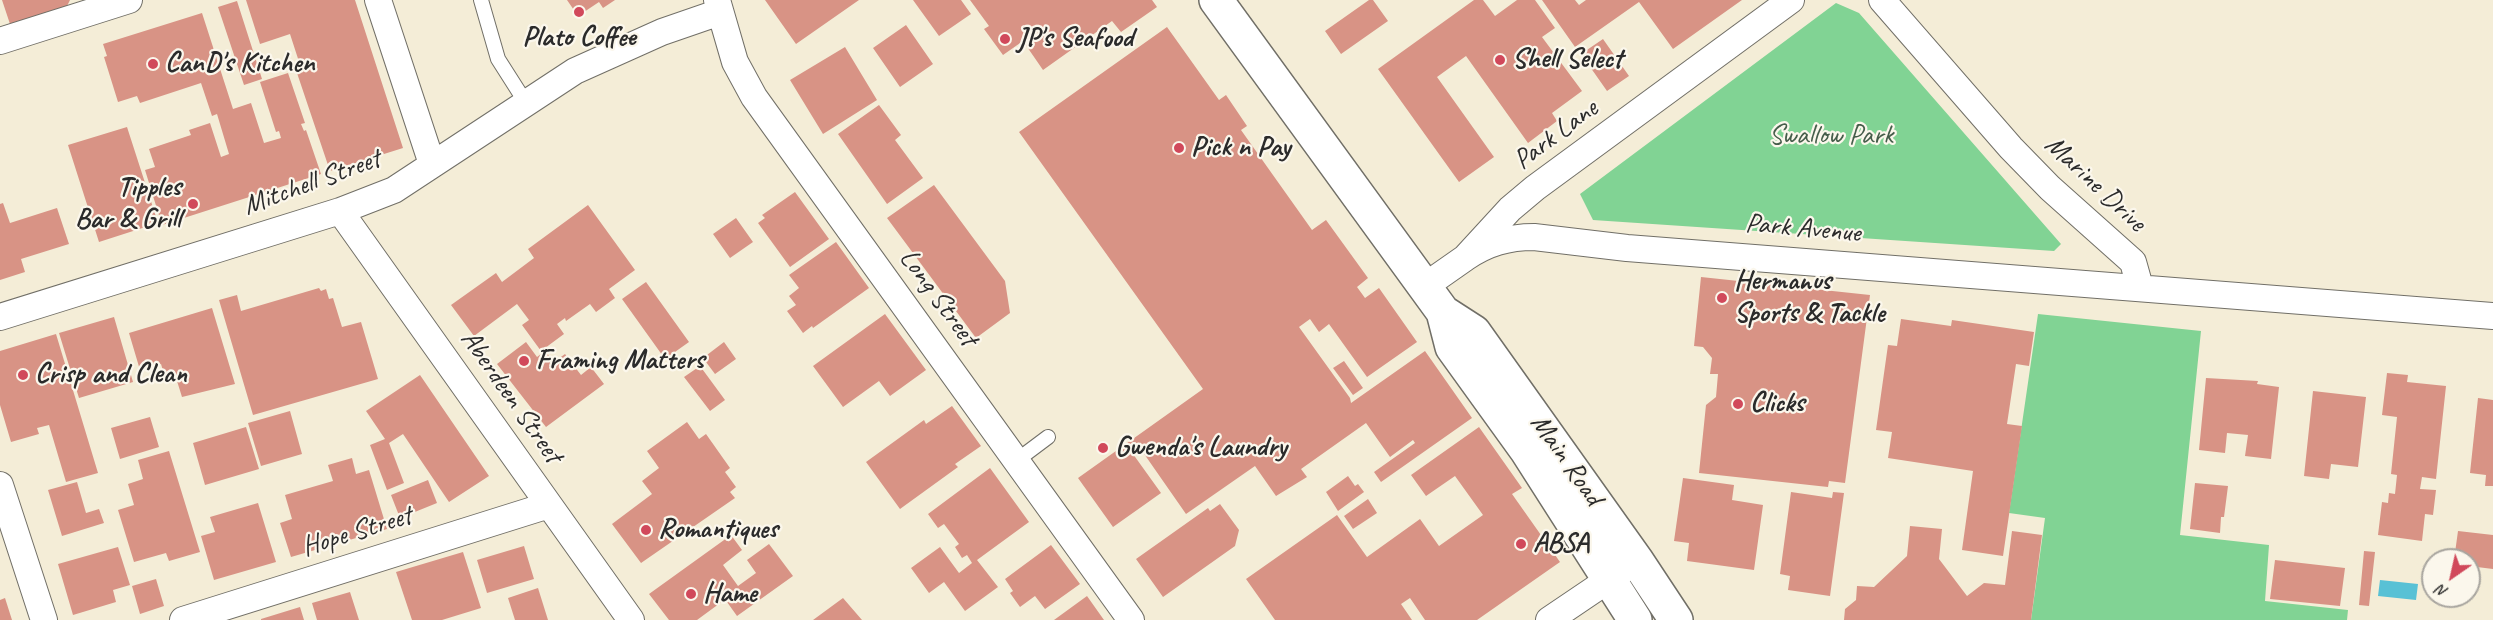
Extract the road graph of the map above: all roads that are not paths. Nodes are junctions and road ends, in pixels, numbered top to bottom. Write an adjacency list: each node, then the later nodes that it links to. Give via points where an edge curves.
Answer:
1 (129, 0): 8 (street)
2 (378, 0): 10 (street)
3 (481, 0): 9 (lane, via 498,59)
4 (1216, 0): 14 (main road, Main Road)
5 (1791, 0): 12 (street, Park Lane, via 1535,188)
6 (1882, 0): 13 (street, Marine Drive, via 2050,189 2133,262)
7 (719, 6): 9 (street, Mitchell Street, via 595,62); 18 (street, Long Street, via 735,62 754,97)
8 (0, 41)
9 (526, 103): 10 (street, Mitchell Street)
10 (432, 164): 11 (street, Mitchell Street, via 394,190)
11 (340, 211): 16 (street, Mitchell Street); 20 (street, Aberdeen Street)
12 (1465, 258): 13 (street, Park Avenue, via 1490,244 1519,237); 14 (street, Park Lane)
13 (2140, 287): 15 (street)
14 (1434, 299): 21 (main road, Main Road, via 1474,332); 22 (main road, Main Road, via 1452,347 1527,451)
15 (2493, 316)
16 (0, 317)
17 (1048, 437): 18 (lane)
18 (1016, 461): 26 (street, Long Street)
19 (0, 484): 23 (street)
20 (549, 505): 24 (street, Hope Street); 25 (street, Aberdeen Street)
21 (1637, 561): 22 (street); 29 (main road, Main Road)
22 (1609, 578): 27 (street); 28 (main road, Main Road)
23 (44, 620)
24 (183, 620)
25 (631, 620)
26 (1131, 620)
27 (1549, 620)
28 (1635, 620)
29 (1676, 620)

